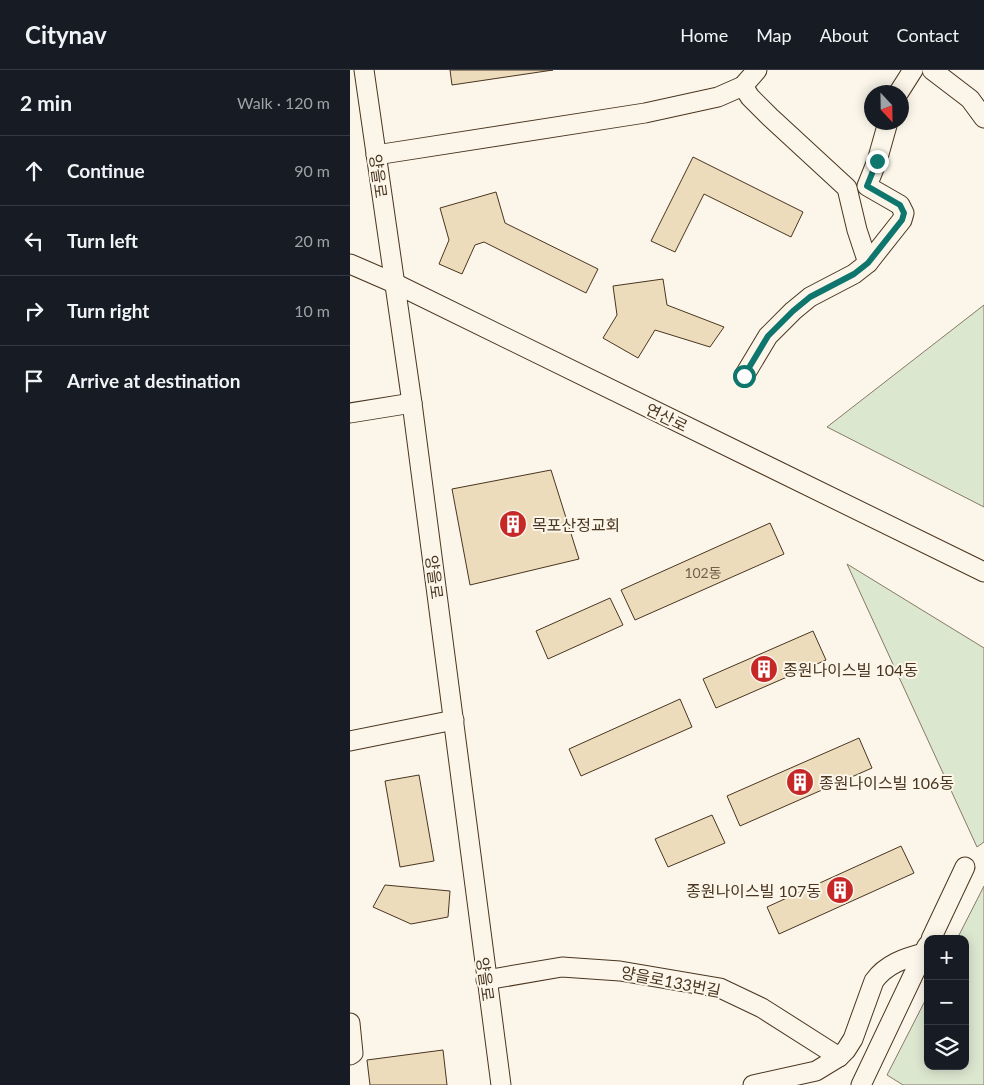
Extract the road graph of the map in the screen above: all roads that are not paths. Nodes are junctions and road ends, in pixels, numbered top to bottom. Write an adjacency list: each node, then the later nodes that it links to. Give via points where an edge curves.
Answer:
1 (364, 70): 9 (street, 양을로)
2 (757, 70): 6 (street)
3 (913, 70): 5 (street)
4 (932, 70): 7 (street, via 970,99)
5 (903, 85)
6 (743, 86): 9 (street, via 718,97 645,113); 10 (street, via 770,117 847,188)
7 (984, 118)
8 (886, 130): 10 (street, via 867,186 900,205 904,213)
9 (376, 155): 12 (street, 양을로)
10 (868, 263): 13 (street, via 810,297 793,311 768,336)
11 (350, 264): 12 (street, 연산로)
12 (394, 283): 14 (street, 양을로); 16 (street, 연산로)
13 (744, 376)
14 (412, 403): 15 (street); 17 (street, 양을로)
15 (350, 413)
16 (984, 572)
17 (454, 720): 18 (street); 23 (street, 양을로)
18 (350, 741)
19 (965, 867): 20 (street)
20 (932, 935)
21 (924, 947): 26 (street, via 880,973 874,981 853,1039)
22 (924, 951): 29 (street)
23 (486, 980): 26 (street, 양을로133번길, via 562,967 620,971 720,988 762,1008); 27 (street, 양을로)
24 (350, 1023): 25 (street, via 353,1053)
25 (350, 1055)
26 (839, 1057): 28 (street, via 816,1071)
27 (501, 1085)
28 (753, 1085)
29 (861, 1085)

